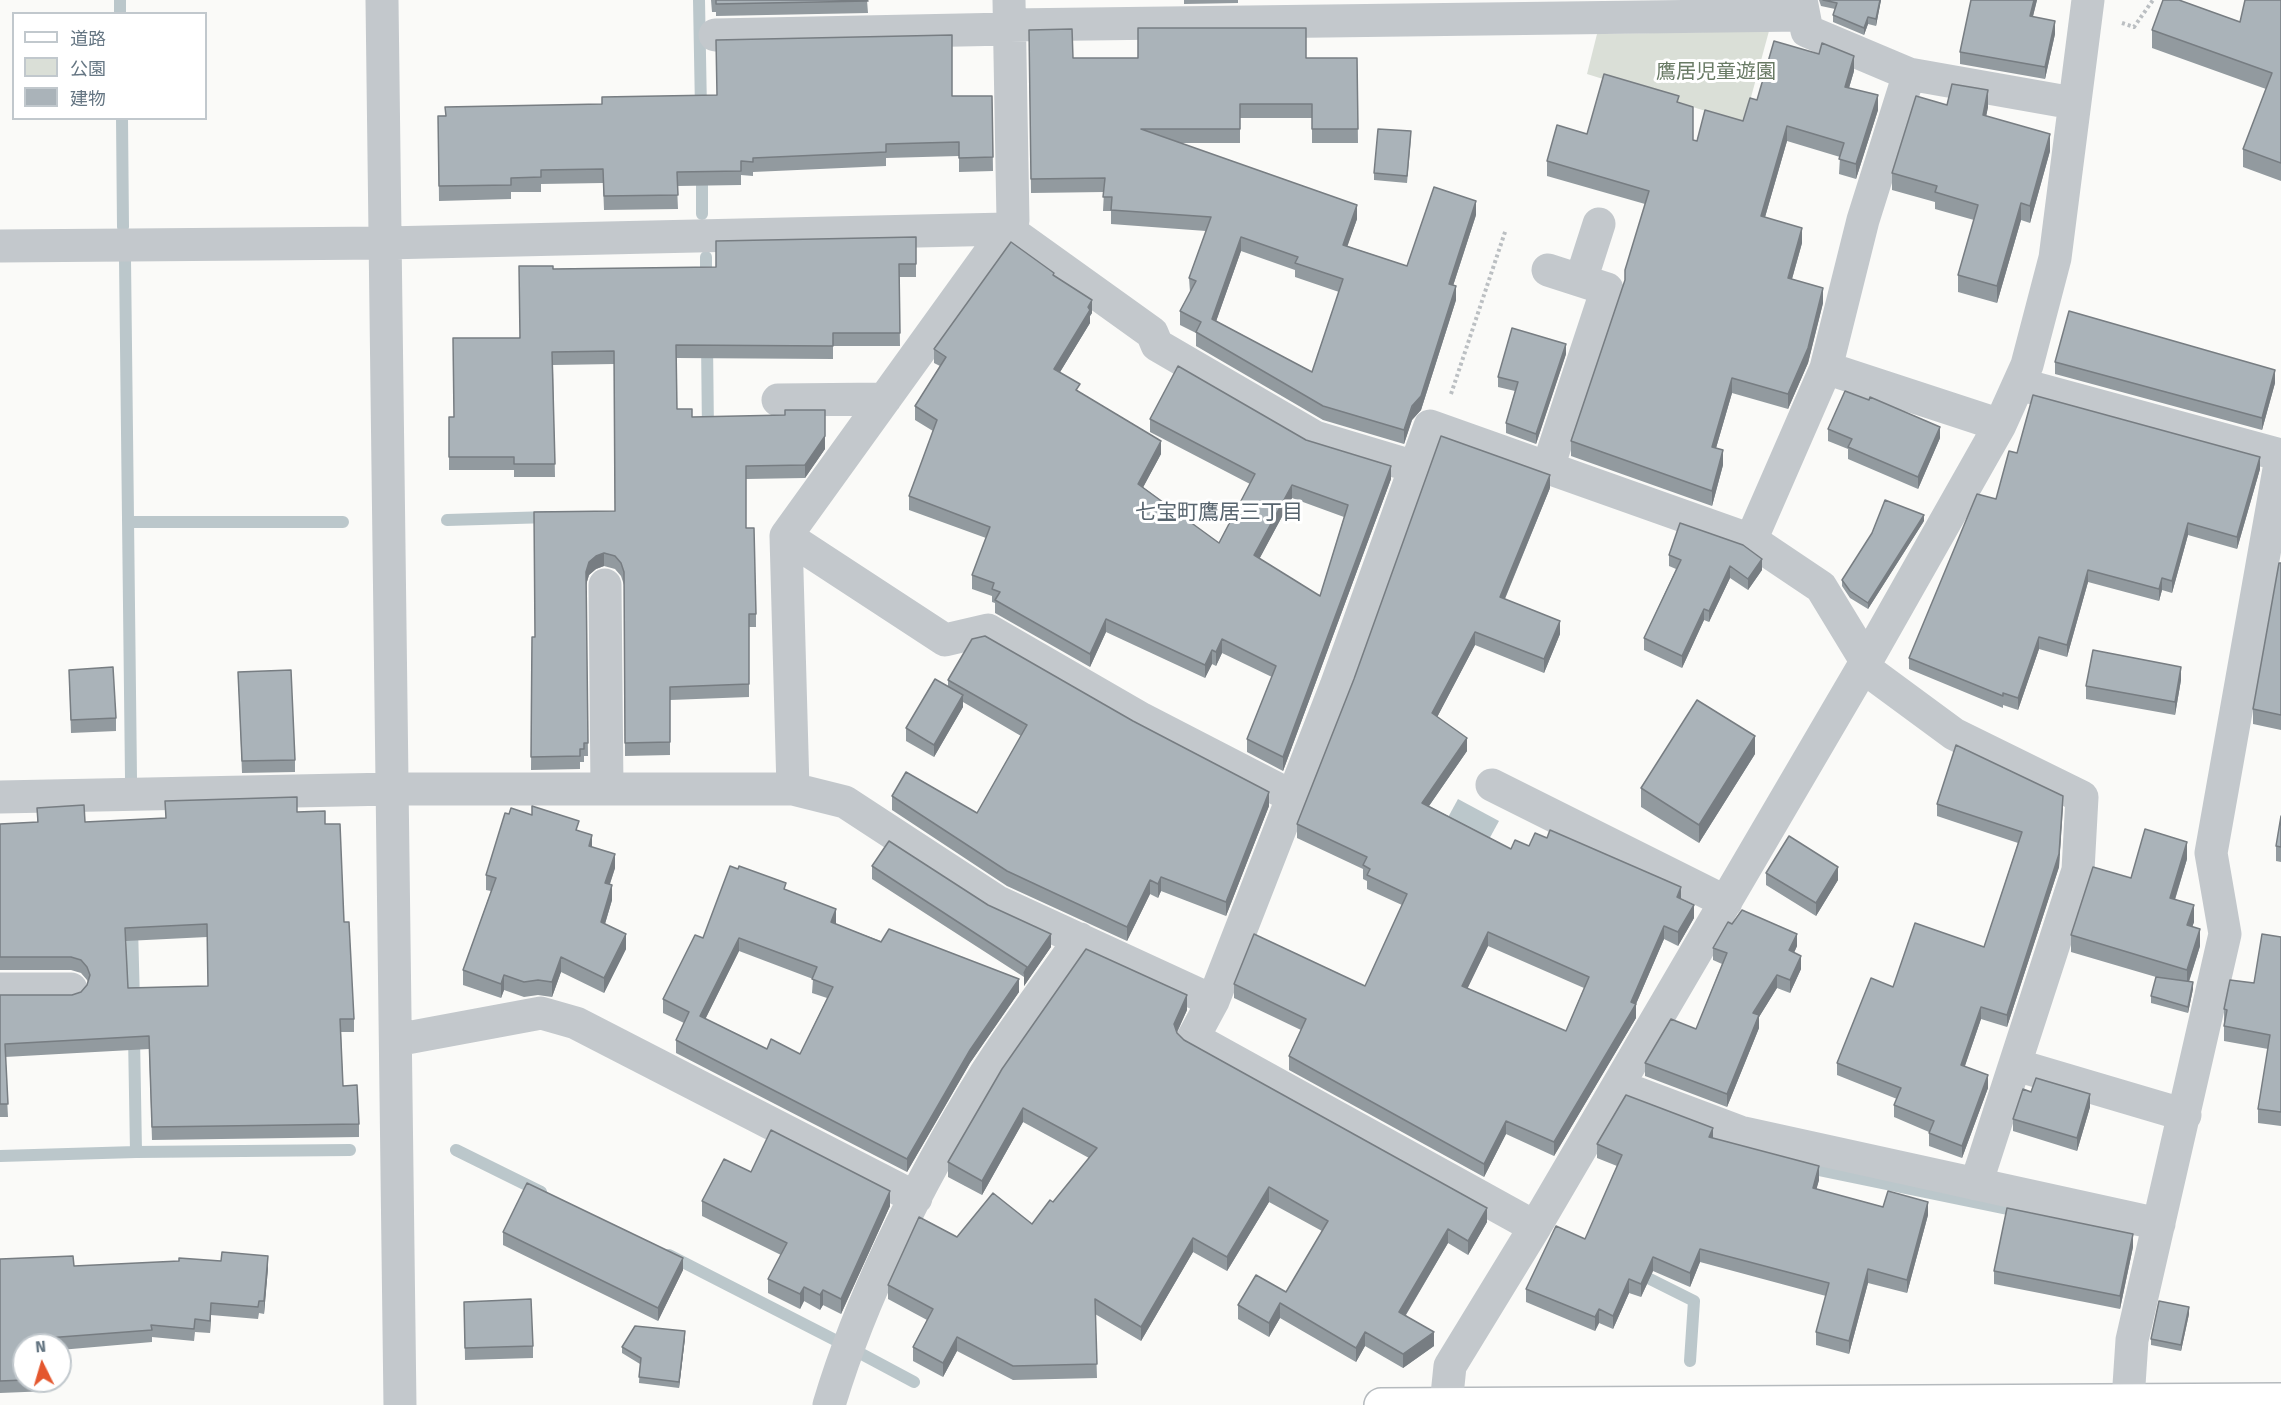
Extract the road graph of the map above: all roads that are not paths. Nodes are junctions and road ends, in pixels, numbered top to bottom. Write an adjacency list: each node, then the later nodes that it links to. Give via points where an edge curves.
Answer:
1 (382, 0): 11 (street)
2 (2088, 0): 8 (street)
3 (1802, 8): 4 (street); 7 (street, via 1807,31)
4 (1463, 10): 5 (street)
5 (1009, 18): 6 (street); 10 (street, via 1013,221)
6 (715, 35)
7 (1909, 74): 8 (street); 15 (street, via 1863,220)
8 (2073, 104): 16 (street, via 2055,258 2028,364)
9 (1599, 224): 14 (street)
10 (1007, 229): 11 (street); 17 (street); 21 (street, via 1152,333 1157,345 1167,351 1315,437)
11 (385, 243): 12 (street); 28 (street)
12 (0, 246)
13 (1548, 270): 14 (street)
14 (1581, 280): 22 (street, via 1607,288)
15 (1826, 368): 19 (street); 24 (street)
16 (2019, 384): 19 (street); 20 (street)
17 (885, 399): 18 (street); 23 (street)
18 (778, 400)
19 (2000, 425): 26 (street)
20 (2281, 457): 41 (street, via 2211,854 2225,933)
21 (1415, 467): 22 (street, via 1430,426); 32 (street)
22 (1548, 467): 24 (street)
23 (786, 536): 30 (street); 32 (street, via 945,640 988,630 1142,719)
24 (1751, 540): 26 (street, via 1821,587)
25 (605, 585): 29 (street)
26 (1865, 664): 33 (street); 39 (street, via 1954,734 2082,796 2078,870)
27 (1492, 785): 33 (street)
28 (393, 789): 29 (street); 31 (street); 38 (street)
29 (607, 789): 30 (street)
30 (794, 789): 34 (street, via 845,802 998,902)
31 (0, 797)
32 (1293, 797): 37 (street)
33 (1726, 903): 40 (street)
34 (1080, 939): 37 (street); 43 (street, via 986,1073)
35 (0, 989): 36 (street)
36 (71, 989)
37 (1213, 1001): 45 (street, via 1193,1038)
38 (396, 1040): 43 (street, via 541,1013 576,1023); 51 (street)
39 (2016, 1065): 41 (street); 42 (street)
40 (1618, 1086): 42 (street, via 1740,1132); 45 (street)
41 (2185, 1115): 44 (street)
42 (1976, 1184): 44 (street)
43 (916, 1198): 52 (street, via 847,1345)
44 (2159, 1224): 47 (street, via 2132,1340)
45 (1535, 1227): 49 (street, via 1450,1366)
46 (2281, 1400): 47 (main road)
47 (2146, 1402): 48 (main road)
48 (1892, 1403): 50 (main road)
49 (1447, 1404): 50 (main road); 53 (main road)
50 (1603, 1404)
51 (400, 1405)
52 (829, 1405)
53 (1381, 1405)

